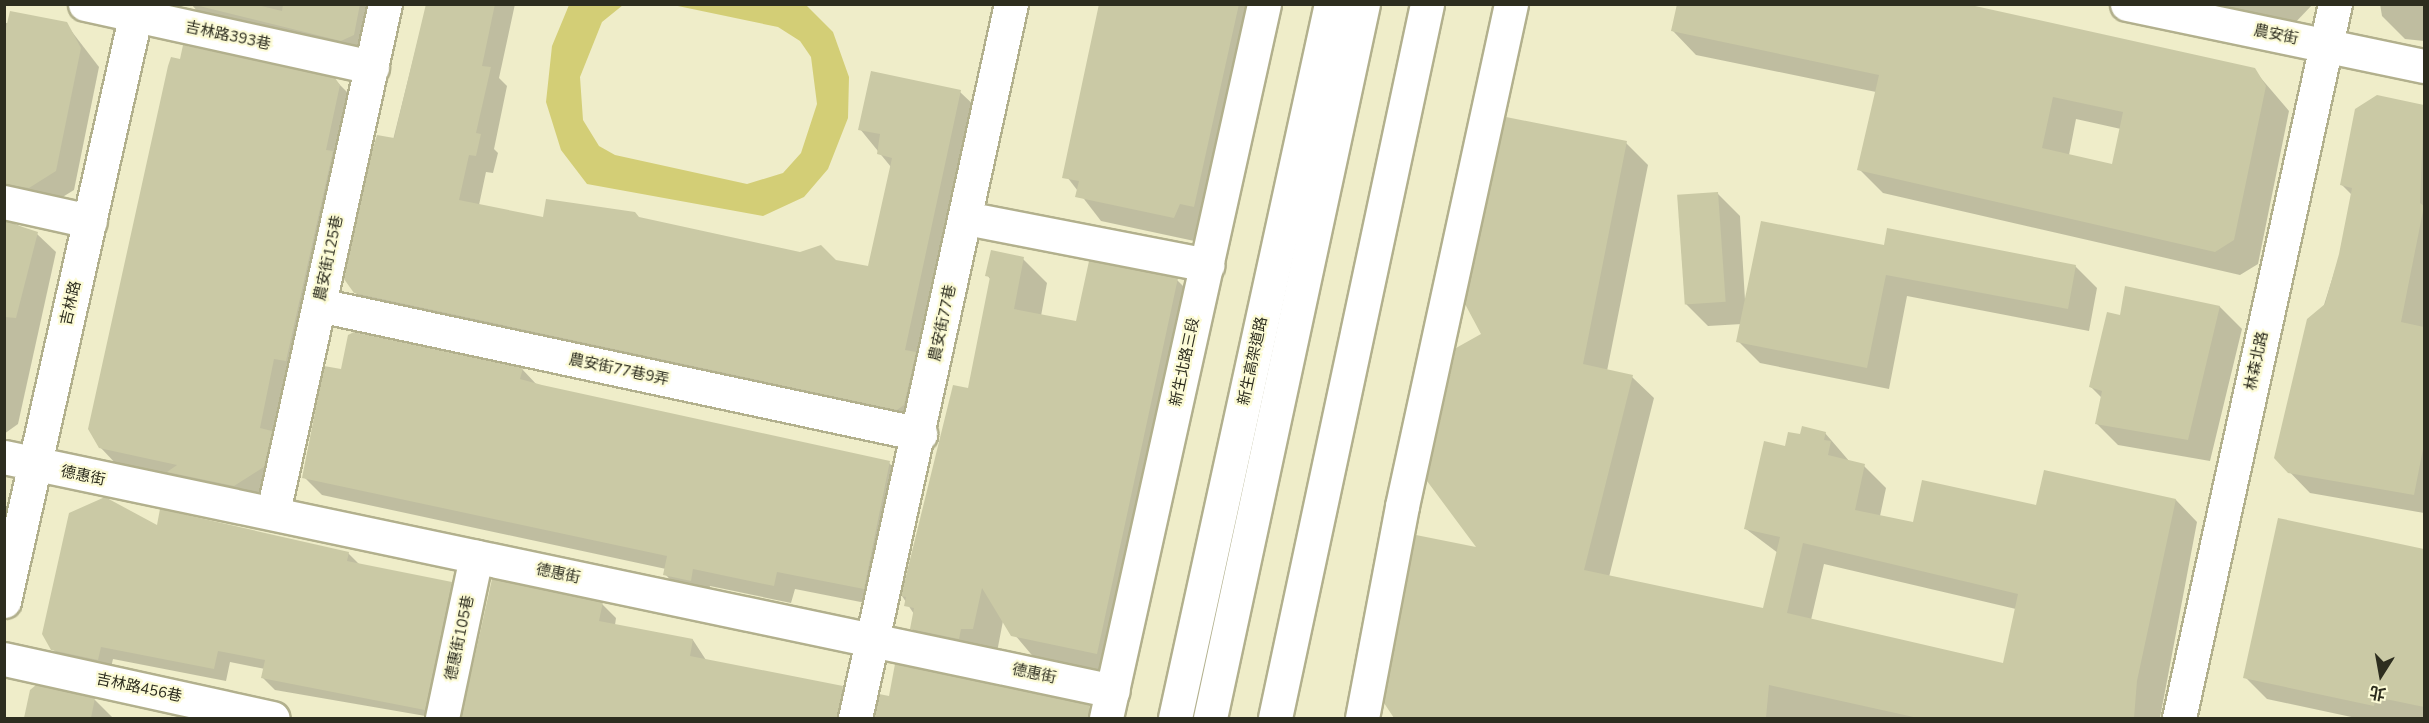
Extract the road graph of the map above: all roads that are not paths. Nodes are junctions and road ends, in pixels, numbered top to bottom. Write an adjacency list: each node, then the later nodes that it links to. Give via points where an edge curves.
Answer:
1 (85, 4): 11 (main road, 吉林路393巷)
2 (385, 4): 14 (main road, 農安街125巷)
3 (1011, 4): 17 (main road, 農安街77巷)
4 (1264, 4): 19 (main road, 新生北路三段)
5 (1331, 4): 32 (main road, 新生高架道路)
6 (1364, 4): 15 (main road)
7 (1427, 4): 35 (main road)
8 (1511, 4): 36 (main road, via 1402,506)
9 (2127, 4): 12 (main road, 農安街)
10 (2335, 4): 12 (main road, 林森北路)
11 (136, 10): 14 (main road, 吉林路393巷); 18 (main road, 吉林路)
12 (2326, 45): 13 (main road, 農安街); 37 (main road, 林森北路)
13 (2424, 66)
14 (372, 67): 20 (main road, 農安街125巷)
15 (1335, 146): 33 (main road); 34 (main road, via 1318,315)
16 (4, 202): 18 (main road)
17 (966, 218): 19 (main road); 21 (main road, 農安街77巷)
18 (90, 221): 22 (main road, 吉林路)
19 (1207, 265): 28 (main road, 新生北路三段)
20 (319, 305): 21 (main road, 農安街77巷9弄); 23 (main road, 農安街125巷)
21 (920, 434): 26 (main road, 農安街77巷)
22 (20, 460): 23 (main road, 德惠街); 25 (main road, 吉林路)
23 (273, 512): 24 (main road, 德惠街)
24 (476, 557): 26 (main road, 德惠街); 30 (main road, 德惠街105巷)
25 (4, 601)
26 (876, 641): 28 (main road, 德惠街); 31 (main road, 農安街77巷)
27 (4, 659): 29 (main road, 吉林路456巷)
28 (1110, 705)
29 (273, 718)
30 (442, 718)
31 (855, 718)
32 (1175, 718)
33 (1210, 718)
34 (1228, 718)
35 (1275, 718)
36 (1362, 718)
37 (2179, 718)

